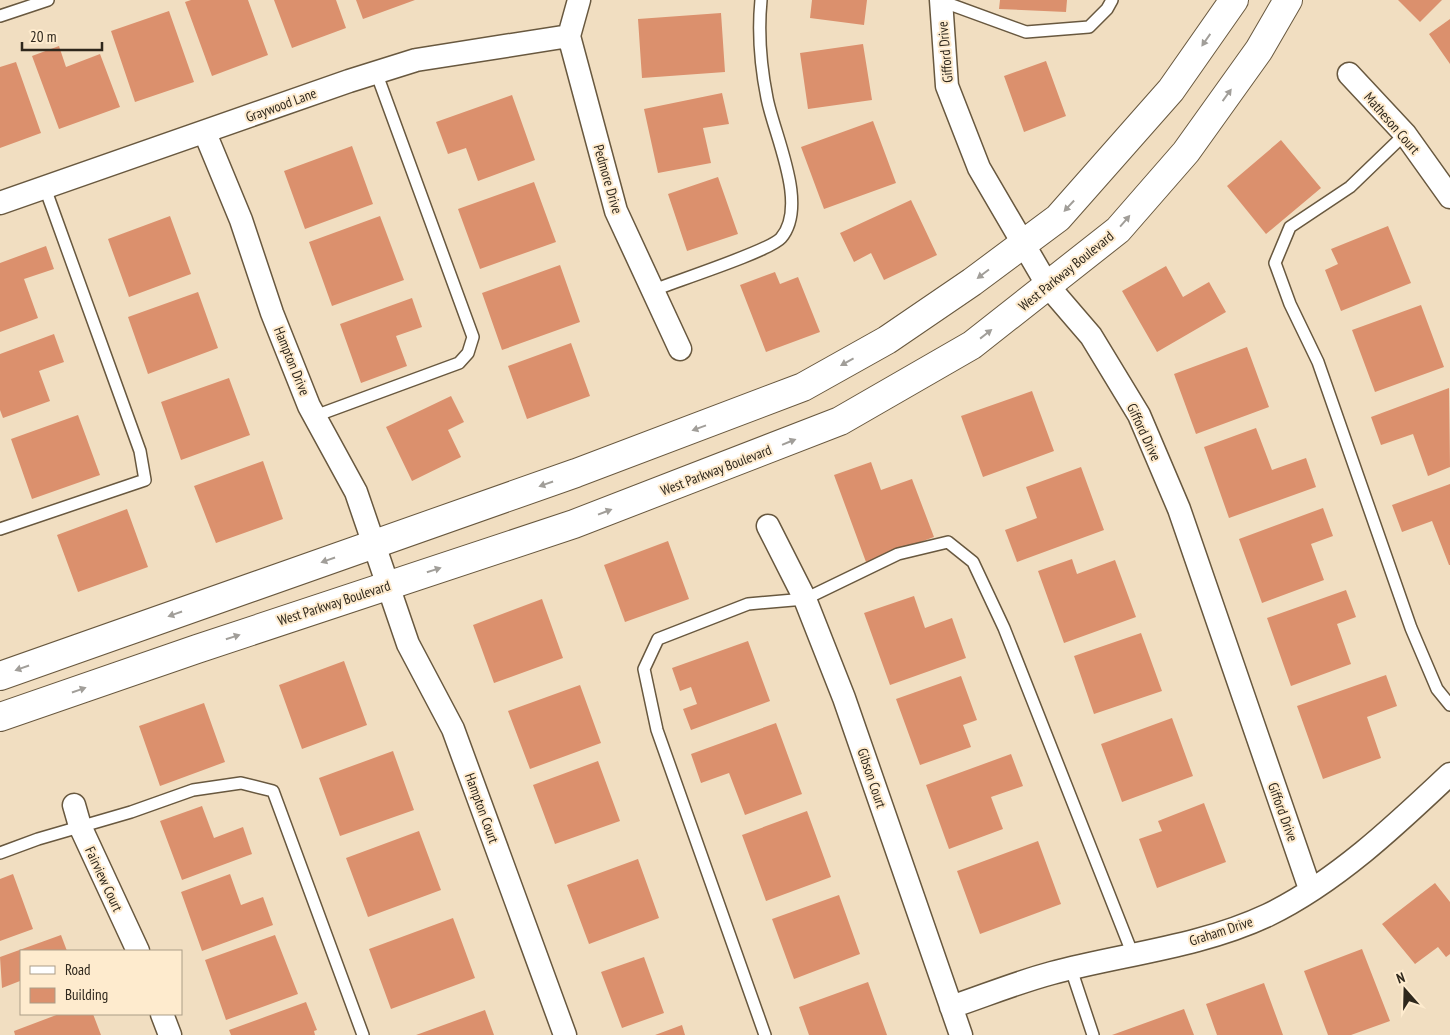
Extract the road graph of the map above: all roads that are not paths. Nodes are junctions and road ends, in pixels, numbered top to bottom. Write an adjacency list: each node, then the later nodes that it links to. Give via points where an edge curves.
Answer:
1 (48, 0): 8 (lane)
2 (578, 0): 9 (street, Pedmore Drive)
3 (761, 0): 19 (lane, via 759,18 767,98 790,186 792,209 788,226 780,239 763,248)
4 (1112, 0): 7 (lane, via 1089,28 1026,32)
5 (1234, 0): 17 (street, one-way to 17, via 1171,90 1058,218)
6 (1288, 0): 18 (street, West Parkway Boulevard, one-way to 6, via 1118,230 1186,152 1259,50)
7 (941, 1): 17 (street, Gifford Drive, via 946,86 980,168)
8 (0, 16)
9 (569, 36): 10 (street, Graywood Lane, via 416,60); 19 (street, Pedmore Drive, via 616,212)
10 (376, 72): 12 (street, Graywood Lane); 21 (lane, via 473,337 468,353 459,363)
11 (1349, 74): 13 (street, Matheson Court)
12 (205, 133): 14 (street, Graywood Lane); 21 (street, Hampton Drive, via 241,220 272,313)
13 (1405, 134): 15 (street, Matheson Court); 28 (lane, via 1350,187 1290,227 1275,263 1290,304 1318,362 1411,628 1437,689)
14 (45, 188): 16 (street, Graywood Lane); 23 (lane, via 140,451 145,480)
15 (1450, 197)
16 (0, 203)
17 (1022, 245): 18 (street, Gifford Drive); 24 (street, one-way to 24, via 887,340 803,386 632,452)
18 (1048, 286): 25 (street, West Parkway Boulevard, one-way to 18, via 574,524 840,421 972,345); 33 (street, Gifford Drive, via 1091,336 1138,415 1179,509)
19 (651, 290): 20 (street, Pedmore Drive)
20 (680, 349)
21 (315, 416): 24 (street, Hampton Drive, via 356,492)
22 (768, 526): 26 (street, Gibson Court)
23 (0, 529)
24 (374, 544): 25 (street, Hampton Drive); 27 (street, one-way to 27)
25 (388, 586): 29 (street, West Parkway Boulevard, one-way to 25); 41 (street, Hampton Court, via 408,644 453,729)
26 (805, 599): 35 (lane, via 898,554 948,542 973,562 1004,628); 37 (street, Gibson Court, via 844,698); 42 (lane, via 748,604 658,639 644,669 657,730)
27 (0, 676)
28 (1450, 705)
29 (0, 717)
30 (1450, 774): 33 (street, Graham Drive, via 1383,838)
31 (77, 816): 32 (lane); 34 (street, Fairview Court); 40 (lane, via 241,783 272,791)
32 (0, 853)
33 (1310, 890): 35 (street, Graham Drive, via 1267,915 1199,940)
34 (138, 950)
35 (1133, 955): 36 (street, Graham Drive)
36 (1070, 969): 37 (street, Graham Drive); 44 (lane)
37 (951, 1007): 43 (street, Gibson Court)
38 (162, 1015): 39 (street)
39 (170, 1035)
40 (363, 1035)
41 (565, 1035)
42 (765, 1035)
43 (961, 1035)
44 (1093, 1035)

